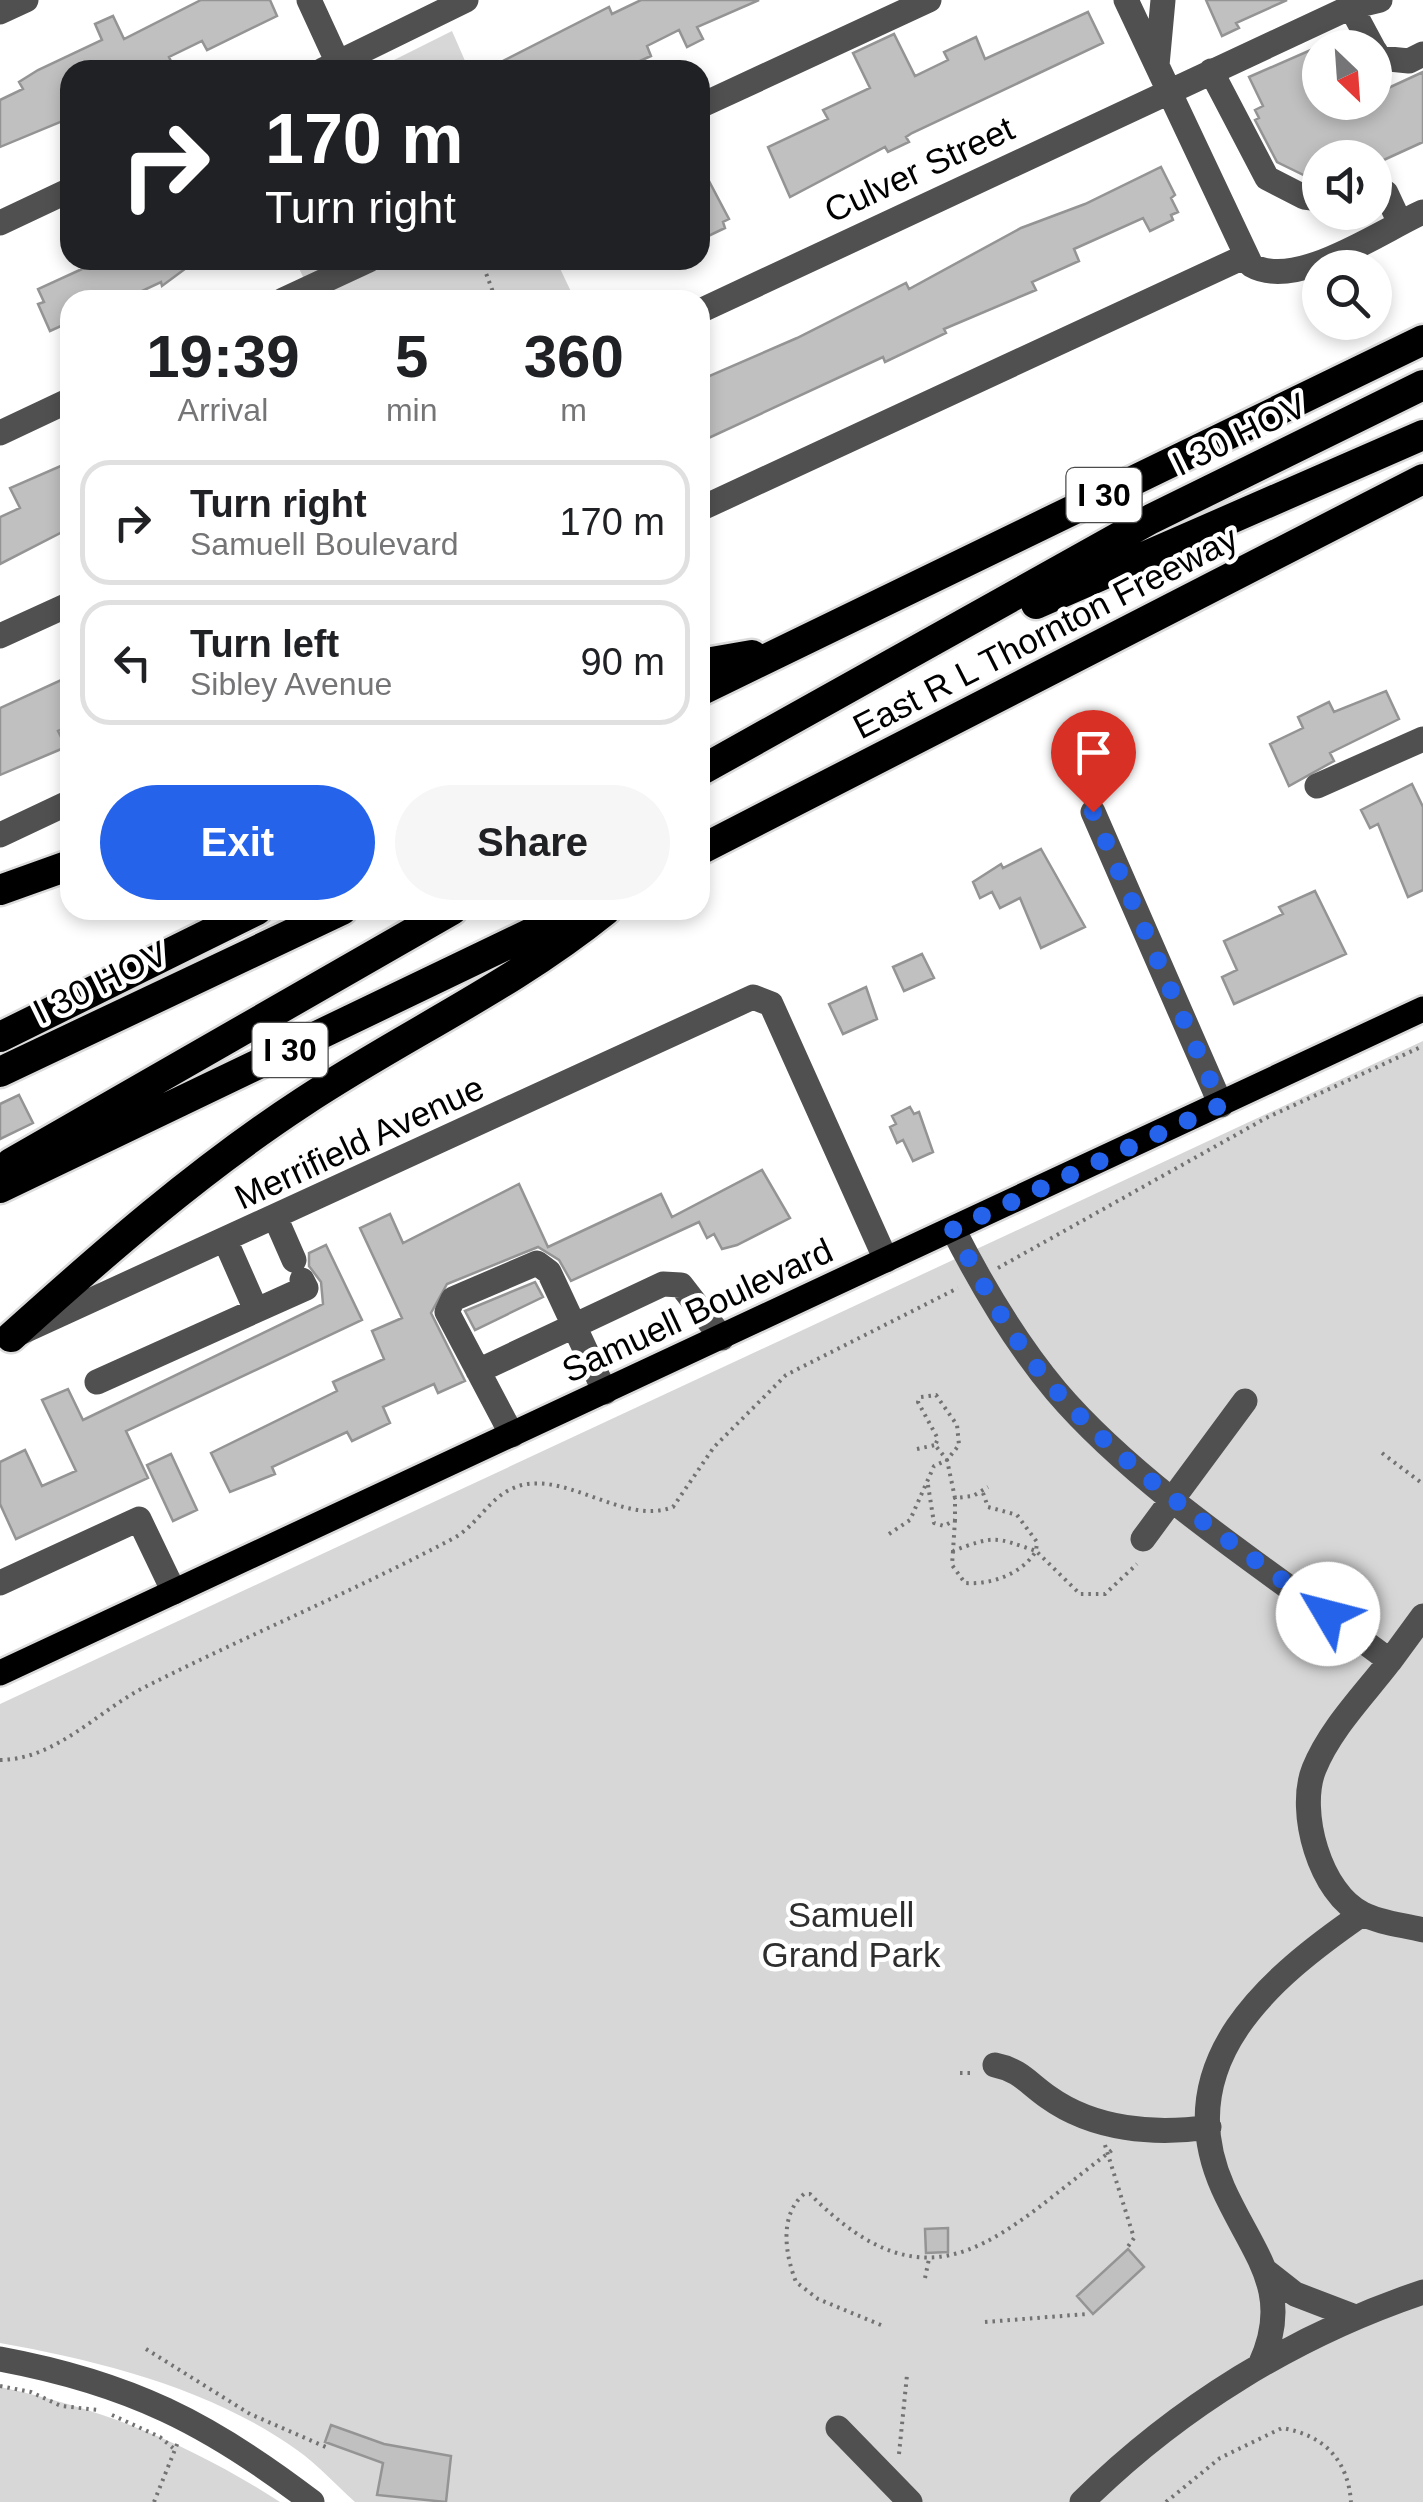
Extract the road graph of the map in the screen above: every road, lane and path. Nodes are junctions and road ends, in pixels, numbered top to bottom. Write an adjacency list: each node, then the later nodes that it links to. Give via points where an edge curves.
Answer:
1 (26, 0): 8 (street)
2 (309, 0): 12 (street)
3 (466, 0): 13 (street)
4 (930, 0): 17 (street)
5 (1126, 0): 14 (street)
6 (1162, 0): 14 (street)
7 (1369, 2): 9 (street); 15 (street, Culver Street)
8 (0, 12)
9 (1372, 30)
10 (1423, 54): 11 (street)
11 (1392, 59)
12 (328, 60)
13 (342, 60)
14 (1157, 68): 16 (street)
15 (1211, 71): 16 (street, Culver Street); 19 (street, via 1267,178)
16 (1168, 92): 23 (street); 26 (street, Culver Street)
17 (710, 101)
18 (60, 195): 22 (street)
19 (1302, 195)
20 (1392, 199): 21 (street)
21 (1411, 218): 23 (street, via 1309,268 1264,273)
22 (0, 223)
23 (1246, 256): 33 (street)
24 (348, 270): 25 (street)
25 (305, 290)
26 (710, 306)
27 (1423, 340): 36 (highway, I 30)
28 (1423, 385): 39 (highway, I 30 HOV, via 1151,519)
29 (60, 405): 30 (street)
30 (0, 433)
31 (1423, 435): 39 (highway, I 30 HOV)
32 (1414, 485): 47 (highway, East R L Thornton Freeway)
33 (710, 504)
34 (60, 609): 35 (street)
35 (0, 636)
36 (784, 649): 37 (highway); 38 (highway, I 30)
37 (710, 662)
38 (710, 686)
39 (828, 699): 41 (highway); 42 (highway)
40 (1423, 740): 43 (street)
41 (710, 749)
42 (710, 764)
43 (1317, 786)
44 (60, 807): 46 (street)
45 (1093, 812): 61 (street)
46 (0, 834)
47 (710, 845)
48 (60, 869): 49 (highway)
49 (0, 890)
50 (237, 920): 56 (highway)
51 (282, 920): 56 (highway)
52 (321, 920): 60 (highway, I 30 HOV)
53 (435, 920): 62 (highway)
54 (558, 920): 63 (highway, I 30)
55 (594, 920): 72 (highway, via 547,958 300,1104 211,1169)
56 (56, 1009): 58 (highway)
57 (1423, 1010): 61 (main road, Samuell Boulevard)
58 (0, 1037)
59 (1423, 1046): 68 (path, via 1266,1118)
60 (0, 1072)
61 (1221, 1105): 65 (main road, Samuell Boulevard)
62 (0, 1170)
63 (0, 1188)
64 (276, 1218): 66 (street, Merrifield Avenue); 67 (street, Merrifield Avenue, via 745,999 762,998 771,1004); 69 (street, via 306,1288)
65 (953, 1229): 67 (main road, Samuell Boulevard); 68 (street)
66 (226, 1242): 69 (street); 72 (street, Merrifield Avenue)
67 (886, 1260): 71 (main road, Samuell Boulevard)
68 (978, 1278): 87 (street, via 1058,1394); 100 (path, via 786,1375 714,1446 673,1507 644,1510 548,1486 520,1486 455,1538 140,1689 76,1734)
69 (256, 1310): 74 (street)
70 (575, 1325): 71 (street, via 663,1284 681,1285); 73 (street); 73 (street, via 550,1272 537,1263 454,1298 447,1312); 75 (street)
71 (722, 1338): 75 (main road, Samuell Boulevard)
72 (6, 1340)
73 (478, 1371): 77 (street)
74 (97, 1382)
75 (606, 1392): 77 (main road, Samuell Boulevard)
76 (1245, 1401): 87 (street)
77 (512, 1435): 96 (main road, Samuell Boulevard)
78 (934, 1445): 79 (path); 81 (path); 81 (path, via 937,1434 918,1402 930,1393 960,1435)
79 (917, 1449)
80 (1382, 1453): 82 (path)
81 (947, 1460): 83 (path, via 934,1466); 86 (path)
82 (1423, 1484)
83 (928, 1486): 89 (path, via 934,1522); 90 (path, via 908,1524)
84 (988, 1486): 85 (path)
85 (982, 1492): 86 (path); 93 (path, via 988,1506 1024,1521 1038,1542)
86 (955, 1498): 88 (path)
87 (1174, 1498): 94 (street); 98 (street)
88 (955, 1520): 89 (path); 91 (path)
89 (944, 1526): 91 (path)
90 (889, 1534)
91 (952, 1538): 92 (path)
92 (953, 1551): 93 (path, via 1001,1537); 93 (path, via 952,1566 965,1583 976,1584 1006,1576)
93 (1036, 1551): 94 (path, via 1062,1581 1092,1596 1115,1588)
94 (1140, 1552)
95 (0, 1583): 96 (street, via 139,1520)
96 (174, 1592): 99 (main road, Samuell Boulevard)
97 (1423, 1616): 98 (street)
98 (1390, 1661): 101 (street, via 1332,1736 1313,1771 1308,1799 1311,1832 1339,1897)
99 (0, 1673)
100 (0, 1760)
101 (1362, 1914): 102 (street); 104 (street, via 1297,1960 1248,2008 1217,2071)
102 (1423, 1930)
103 (995, 2064): 105 (street, via 1019,2072 1050,2100)
104 (1209, 2127): 105 (street); 107 (street, via 1222,2186)
105 (1139, 2131): 106 (path, via 991,2241)
106 (929, 2259): 108 (path); 113 (path, via 903,2258 865,2242 810,2194 788,2212 796,2282 818,2299)
107 (1267, 2272): 111 (street, via 1295,2294); 116 (street, via 1274,2336)
108 (925, 2278)
109 (1423, 2292): 111 (street)
110 (1087, 2314): 112 (path)
111 (1355, 2317): 116 (street)
112 (984, 2322)
113 (881, 2325)
114 (146, 2350): 122 (path, via 250,2414)
115 (0, 2360): 119 (street, via 119,2390)
116 (1260, 2365): 127 (street, via 1166,2430)
117 (907, 2375): 123 (path)
118 (0, 2386): 121 (path, via 61,2406 100,2410)
119 (195, 2420): 121 (path); 125 (street)
120 (838, 2428): 126 (street)
121 (174, 2448): 124 (path)
122 (328, 2448)
123 (899, 2454)
124 (154, 2502)
125 (312, 2502)
126 (910, 2502)
127 (1082, 2502)
128 (1166, 2502): 129 (path, via 1220,2458 1282,2428 1327,2446 1346,2473)
129 (1351, 2502)

